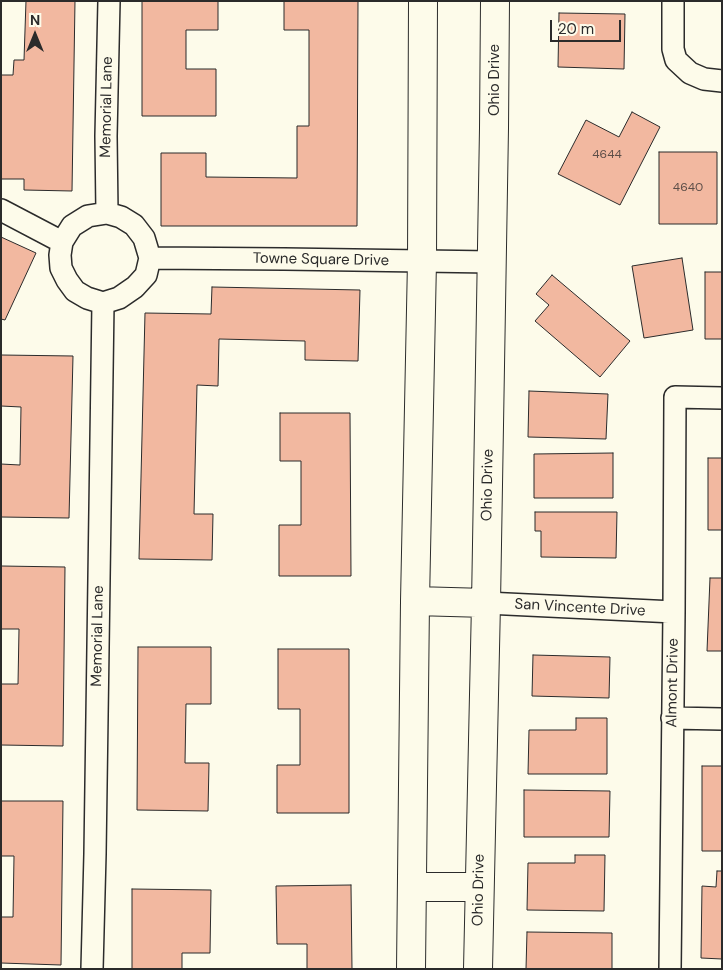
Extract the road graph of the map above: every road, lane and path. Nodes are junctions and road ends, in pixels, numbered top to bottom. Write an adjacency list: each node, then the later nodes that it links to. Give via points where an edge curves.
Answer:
1 (109, 1): 7 (street, Memorial Lane)
2 (423, 1): 10 (main road)
3 (495, 1): 11 (main road, Ohio Drive)
4 (674, 1): 5 (street, via 673,49 676,60 704,80)
5 (722, 81)
6 (1, 210): 8 (street)
7 (107, 213): 8 (street, via 88,216 72,226); 9 (street, via 134,225 144,238)
8 (62, 242): 12 (street, via 61,268 67,280 75,291)
9 (150, 258): 10 (street, Towne Square Drive); 12 (street, via 146,275 135,287 119,298)
10 (422, 261): 11 (street, Towne Square Drive); 14 (main road)
11 (492, 262): 15 (main road, Ohio Drive)
12 (102, 303): 21 (street, Memorial Lane)
13 (722, 398): 16 (street, Almont Drive, via 675,397)
14 (415, 601): 15 (main road); 19 (main road)
15 (486, 603): 16 (street, San Vincente Drive); 20 (main road, Ohio Drive)
16 (674, 612): 17 (street, Almont Drive)
17 (672, 718): 18 (street); 24 (street, Almont Drive)
18 (722, 719)
19 (412, 887): 20 (main road); 22 (main road)
20 (479, 887): 23 (main road, Ohio Drive)
21 (92, 969)
22 (411, 969)
23 (478, 969)
24 (670, 969)

